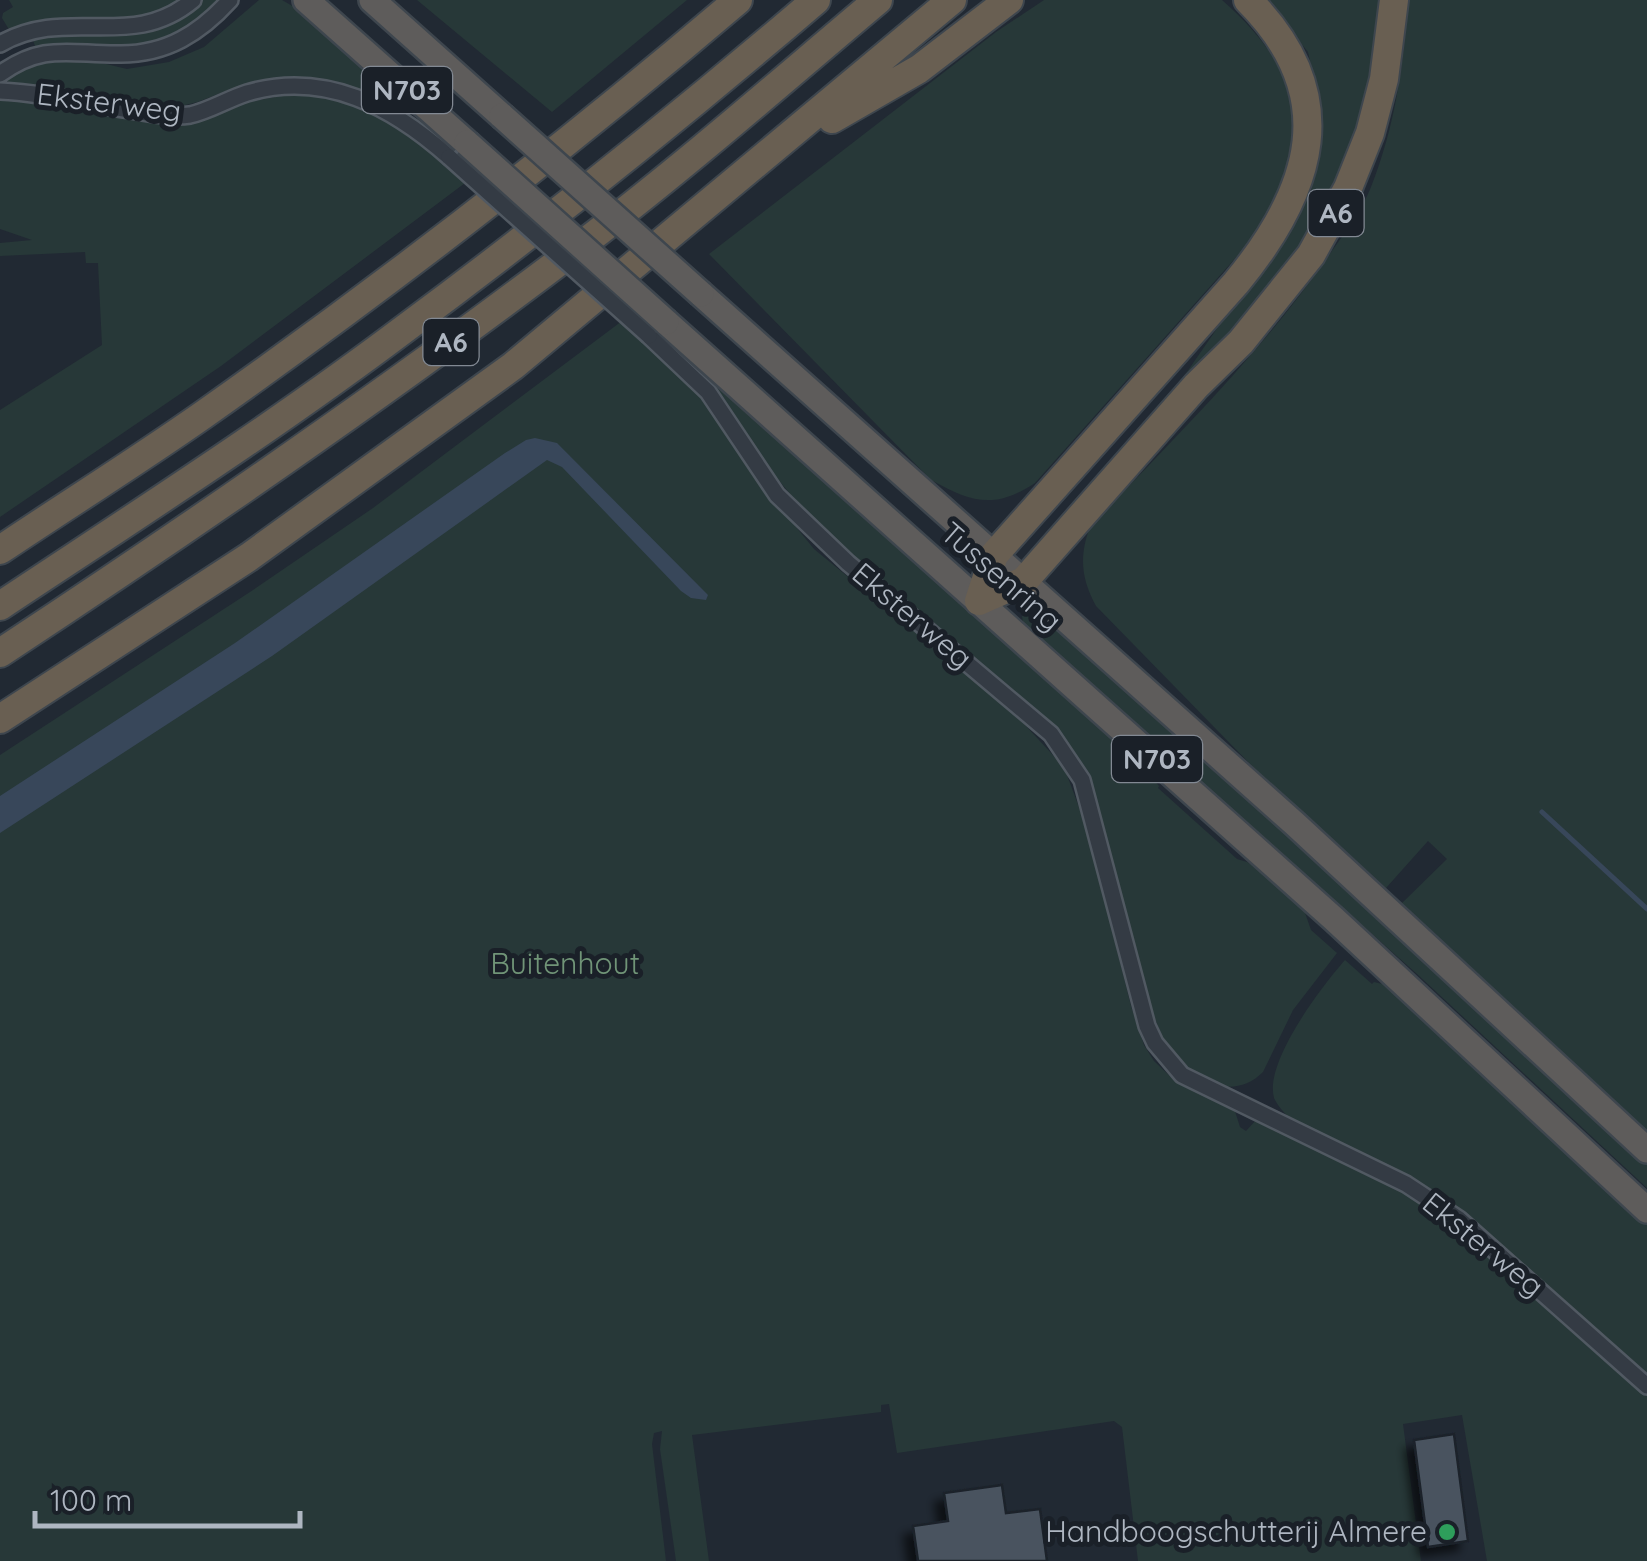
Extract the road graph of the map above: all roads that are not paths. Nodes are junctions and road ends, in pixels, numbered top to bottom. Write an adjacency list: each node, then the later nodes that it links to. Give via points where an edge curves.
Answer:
1 (194, 0): 13 (street, via 136,28 50,26)
2 (230, 0): 14 (street, via 211,22 161,49 56,50)
3 (306, 0): 17 (highway, Tussenring / N703)
4 (372, 0): 21 (highway, Tussenring / N703, bridge)
5 (724, 0): 15 (highway)
6 (738, 0): 15 (highway)
7 (816, 0): 24 (highway, A6, via 405,329)
8 (878, 0): 25 (highway, A6, via 596,234 428,360)
9 (952, 0): 18 (highway, A6)
10 (1010, 0): 18 (highway, A6, via 919,69)
11 (1248, 0): 21 (highway, A6, via 1281,42 1303,92 1307,151 1294,197 1236,282)
12 (1394, 0): 22 (highway, A6, via 1370,133 1338,211 1311,255)
13 (0, 44)
14 (0, 74)
15 (644, 80): 20 (highway, via 202,415)
16 (4, 89): 17 (street, Eksterweg, via 190,115 249,93 299,87 351,94)
17 (458, 150): 19 (highway, Tussenring / N703, bridge)
18 (770, 154): 26 (highway, A6, via 513,366 249,557)
19 (657, 329): 23 (highway, Tussenring / N703); 29 (street, Eksterweg, via 777,495 1051,734 1082,780 1147,1026 1182,1075 1406,1184 1458,1219)
20 (0, 550)
21 (994, 555): 22 (highway, Tussenring / N703); 23 (highway, A6)
22 (1024, 581): 23 (highway, A6); 27 (highway, Tussenring / N703)
23 (979, 601): 28 (highway, Tussenring / N703)
24 (0, 606)
25 (0, 653)
26 (0, 719)
27 (1647, 1150)
28 (1647, 1210)
29 (1647, 1386)

